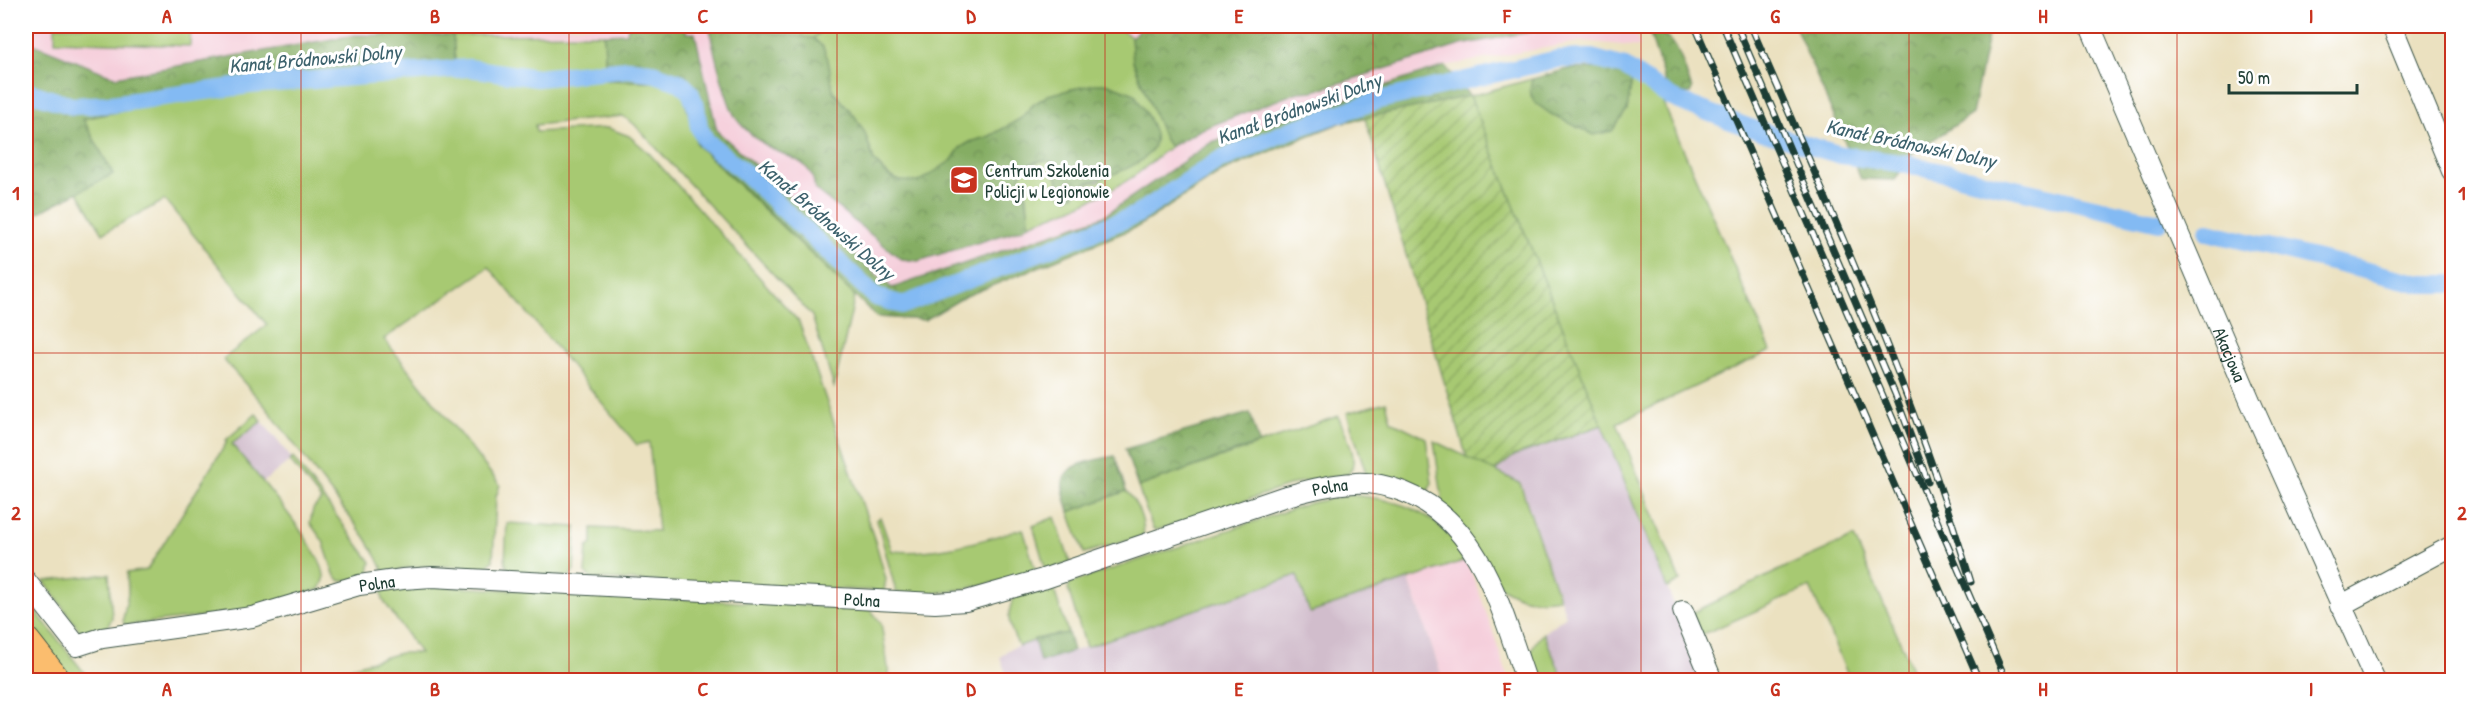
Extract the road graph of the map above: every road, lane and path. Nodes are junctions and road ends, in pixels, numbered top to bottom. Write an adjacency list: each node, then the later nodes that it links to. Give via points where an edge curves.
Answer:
1 (2090, 26): 6 (street, Akacjowa)
2 (2392, 26): 3 (street)
3 (2452, 171)
4 (2452, 546): 6 (street)
5 (26, 581): 10 (street, Polna, via 77,646 102,638 252,617 359,585 432,577 892,603 966,601 1081,567 1283,497 1355,483 1393,488 1416,497 1457,528 1489,579)
6 (2340, 606): 12 (street, Akacjowa)
7 (1683, 611): 11 (street)
8 (26, 643): 9 (main road)
9 (55, 681)
10 (1526, 681)
11 (1712, 681)
12 (2375, 681)

